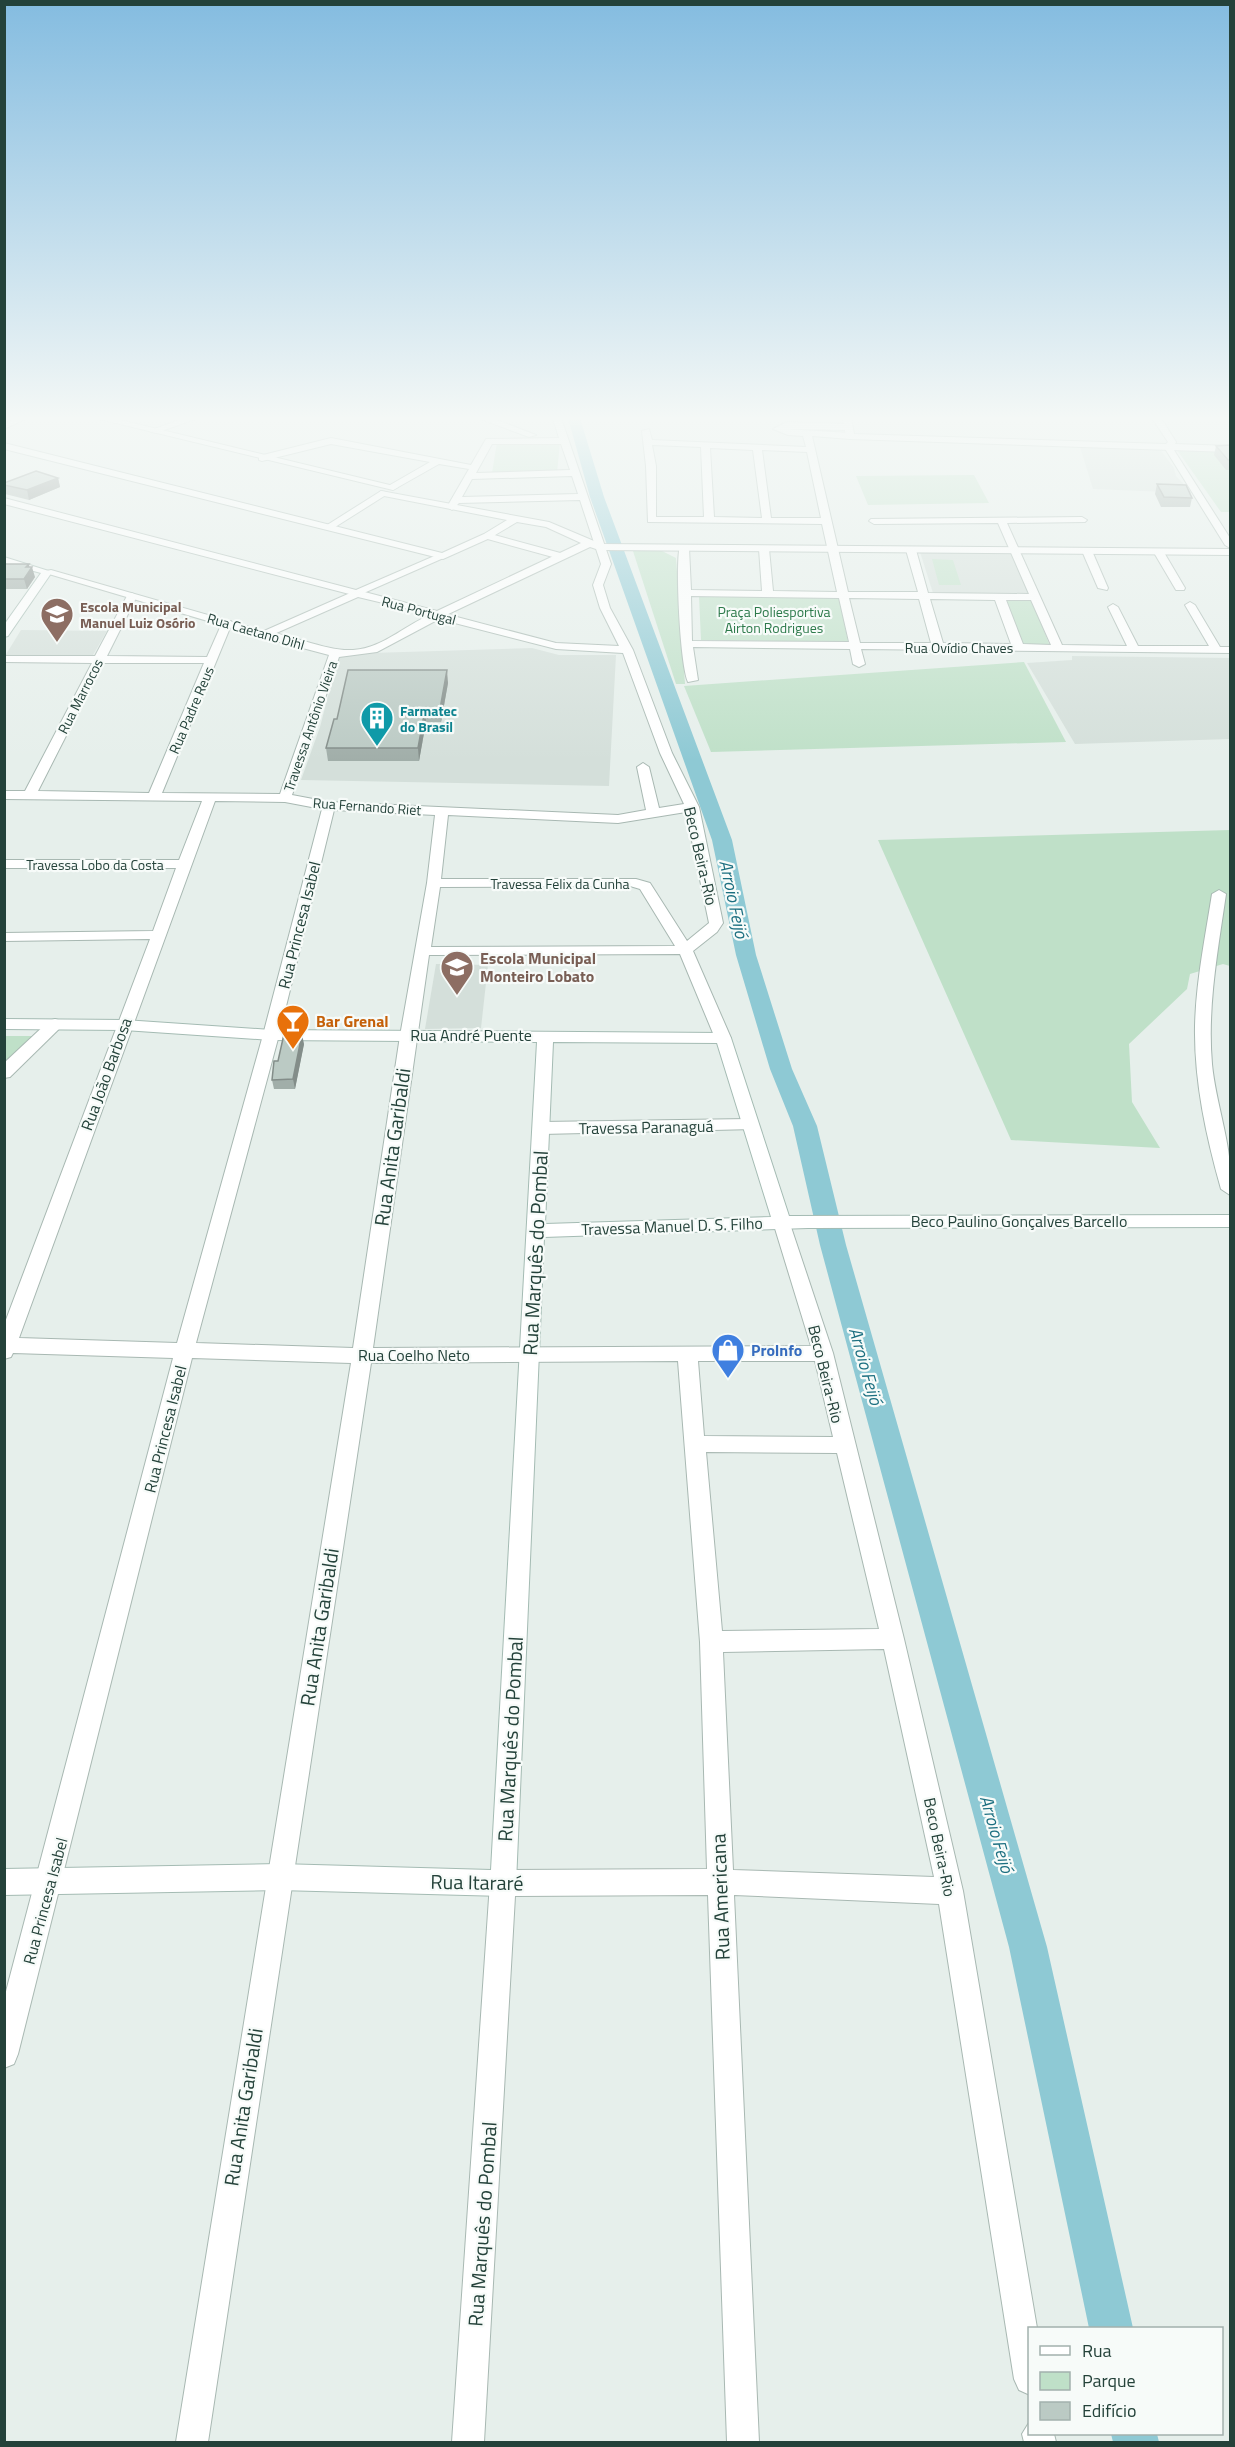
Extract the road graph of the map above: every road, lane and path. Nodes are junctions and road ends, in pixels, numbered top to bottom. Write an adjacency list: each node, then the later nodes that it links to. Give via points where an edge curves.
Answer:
1 (124, 532): 24 (street, Rua Portugal)
2 (349, 532): 18 (street)
3 (493, 532): 8 (street)
4 (567, 532): 9 (street)
5 (595, 532): 9 (street, Beco Beira-Rio)
6 (830, 532): 12 (street)
7 (1007, 532): 14 (street)
8 (487, 536): 18 (street); 19 (street)
9 (598, 545): 10 (street); 19 (street, Rua Caetano Dihl); 44 (street, Beco Beira-Rio, via 606,564 598,585)
10 (684, 548): 11 (street); 25 (street)
11 (764, 549): 12 (street); 26 (street)
12 (834, 550): 13 (street); 27 (street)
13 (911, 550): 14 (street); 29 (street)
14 (1015, 550): 15 (street); 31 (street)
15 (1087, 550): 16 (street); 22 (street)
16 (1158, 551): 17 (street); 23 (street)
17 (1230, 552)
18 (443, 556): 24 (street)
19 (560, 556): 34 (street, Rua Caetano Dihl)
20 (4, 560): 21 (street, Rua Caetano Dihl)
21 (47, 572): 28 (street, Rua Caetano Dihl); 36 (street)
22 (1103, 588)
23 (1180, 588)
24 (357, 593): 34 (street, Rua Portugal); 37 (street)
25 (684, 593): 26 (street); 38 (street)
26 (768, 594): 27 (street)
27 (845, 594): 29 (street); 39 (street)
28 (132, 596): 35 (street, Rua Caetano Dihl); 49 (street, Rua Marrocos)
29 (925, 596): 30 (street); 40 (street)
30 (999, 596): 31 (street); 41 (street)
31 (1036, 597): 42 (street)
32 (1190, 605): 45 (street)
33 (1113, 607): 43 (street)
34 (438, 615): 44 (street, Rua Portugal, via 556,646); 47 (street, Rua Caetano Dihl, via 377,647 355,654)
35 (227, 623): 37 (street, Rua Caetano Dihl); 50 (street, Rua Padre Reus)
36 (4, 633)
37 (265, 635): 47 (street, Rua Caetano Dihl)
38 (687, 644): 39 (street, Rua Ovídio Chaves); 52 (street)
39 (855, 646): 40 (street, Rua Ovídio Chaves); 51 (street)
40 (938, 647): 41 (street, Rua Ovídio Chaves)
41 (1018, 647): 42 (street, Rua Ovídio Chaves)
42 (1058, 648): 43 (street, Rua Ovídio Chaves)
43 (1134, 648): 45 (street, Rua Ovídio Chaves)
44 (627, 650): 60 (street, Beco Beira-Rio, via 666,753)
45 (1217, 650): 46 (street, Rua Ovídio Chaves)
46 (1230, 650)
47 (335, 653): 58 (street, Travessa Antônio Vieira)
48 (4, 658): 49 (street)
49 (99, 659): 50 (street); 55 (street, Rua Marrocos)
50 (212, 660): 56 (street, Rua Padre Reus)
51 (859, 664)
52 (692, 680)
53 (643, 766): 61 (street)
54 (4, 795): 55 (street, Rua Fernando Riet)
55 (29, 795): 56 (street, Rua Fernando Riet)
56 (154, 796): 57 (street, Rua Fernando Riet)
57 (210, 796): 58 (street, Rua Fernando Riet); 64 (street, Rua João Barbosa)
58 (285, 798): 59 (street, Rua Fernando Riet)
59 (329, 806): 62 (street, Rua Fernando Riet); 74 (street, Rua Princesa Isabel)
60 (692, 807): 61 (street, Rua Fernando Riet); 69 (street, Beco Beira-Rio, via 716,923)
61 (653, 811): 62 (street, Rua Fernando Riet, via 618,819)
62 (442, 812): 65 (street, Rua Anita Garibaldi)
63 (4, 864): 64 (street, Travessa Lobo da Costa)
64 (185, 864): 67 (street, Rua João Barbosa)
65 (434, 883): 69 (street, Travessa Felix da Cunha, via 640,883 649,890); 70 (street, Rua Anita Garibaldi)
66 (1219, 894): 81 (street, via 1205,992 1203,1044 1210,1110)
67 (159, 935): 68 (street); 73 (street, Rua João Barbosa)
68 (4, 937)
69 (685, 950): 70 (street); 77 (street, Beco Beira-Rio)
70 (422, 951): 76 (street, Rua Anita Garibaldi)
71 (4, 1024): 72 (street, Rua André Puente)
72 (55, 1024): 73 (street, Rua André Puente); 78 (street)
73 (124, 1025): 74 (street, Rua André Puente); 86 (street, Rua João Barbosa)
74 (271, 1035): 76 (street, Rua André Puente); 87 (street, Rua Princesa Isabel)
75 (545, 1035): 76 (street, Rua André Puente); 77 (street, Rua André Puente); 80 (street, Rua Marquês do Pombal)
76 (408, 1036): 91 (street, Rua Anita Garibaldi)
77 (723, 1038): 79 (street, Beco Beira-Rio)
78 (4, 1073)
79 (750, 1125): 80 (street, Travessa Paranaguá); 83 (street, Beco Beira-Rio)
80 (542, 1128): 85 (street, Rua Marquês do Pombal)
81 (1230, 1189)
82 (1230, 1221): 84 (street, Beco Paulino Gonçalves Barcello)
83 (782, 1222): 84 (street, Travessa Manuel D. S. Filho); 85 (street, Travessa Manuel D. S. Filho); 89 (street, Beco Beira-Rio)
84 (808, 1222)
85 (536, 1231): 90 (street, Rua Marquês do Pombal)
86 (5, 1347): 87 (street, Rua Coelho Neto)
87 (184, 1352): 91 (street, Rua Coelho Neto); 97 (street, Rua Princesa Isabel)
88 (687, 1352): 89 (street, Rua Coelho Neto); 90 (street, Rua Coelho Neto); 92 (street, Rua Americana)
89 (823, 1353): 93 (street, Beco Beira-Rio)
90 (530, 1355): 91 (street, Rua Coelho Neto); 100 (street, Rua Marquês do Pombal)
91 (362, 1356): 96 (street, Rua Anita Garibaldi)
92 (694, 1444): 93 (street); 95 (street, Rua Americana)
93 (844, 1445): 94 (street, Beco Beira-Rio)
94 (893, 1639): 95 (street); 101 (street, Beco Beira-Rio)
95 (711, 1642): 99 (street, Rua Americana)
96 (279, 1877): 97 (street, Rua Itararé); 100 (street, Rua Itararé); 104 (street, Rua Anita Garibaldi)
97 (51, 1880): 98 (street, Rua Itararé); 102 (street, Rua Princesa Isabel)
98 (4, 1882)
99 (720, 1882): 100 (street, Rua Itararé); 101 (street, Rua Itararé); 106 (street, Rua Americana)
100 (503, 1883): 105 (street, Rua Marquês do Pombal)
101 (950, 1891): 103 (street, Beco Beira-Rio)
102 (4, 2054)
103 (1028, 2373)
104 (192, 2442)
105 (468, 2442)
106 (743, 2442)

